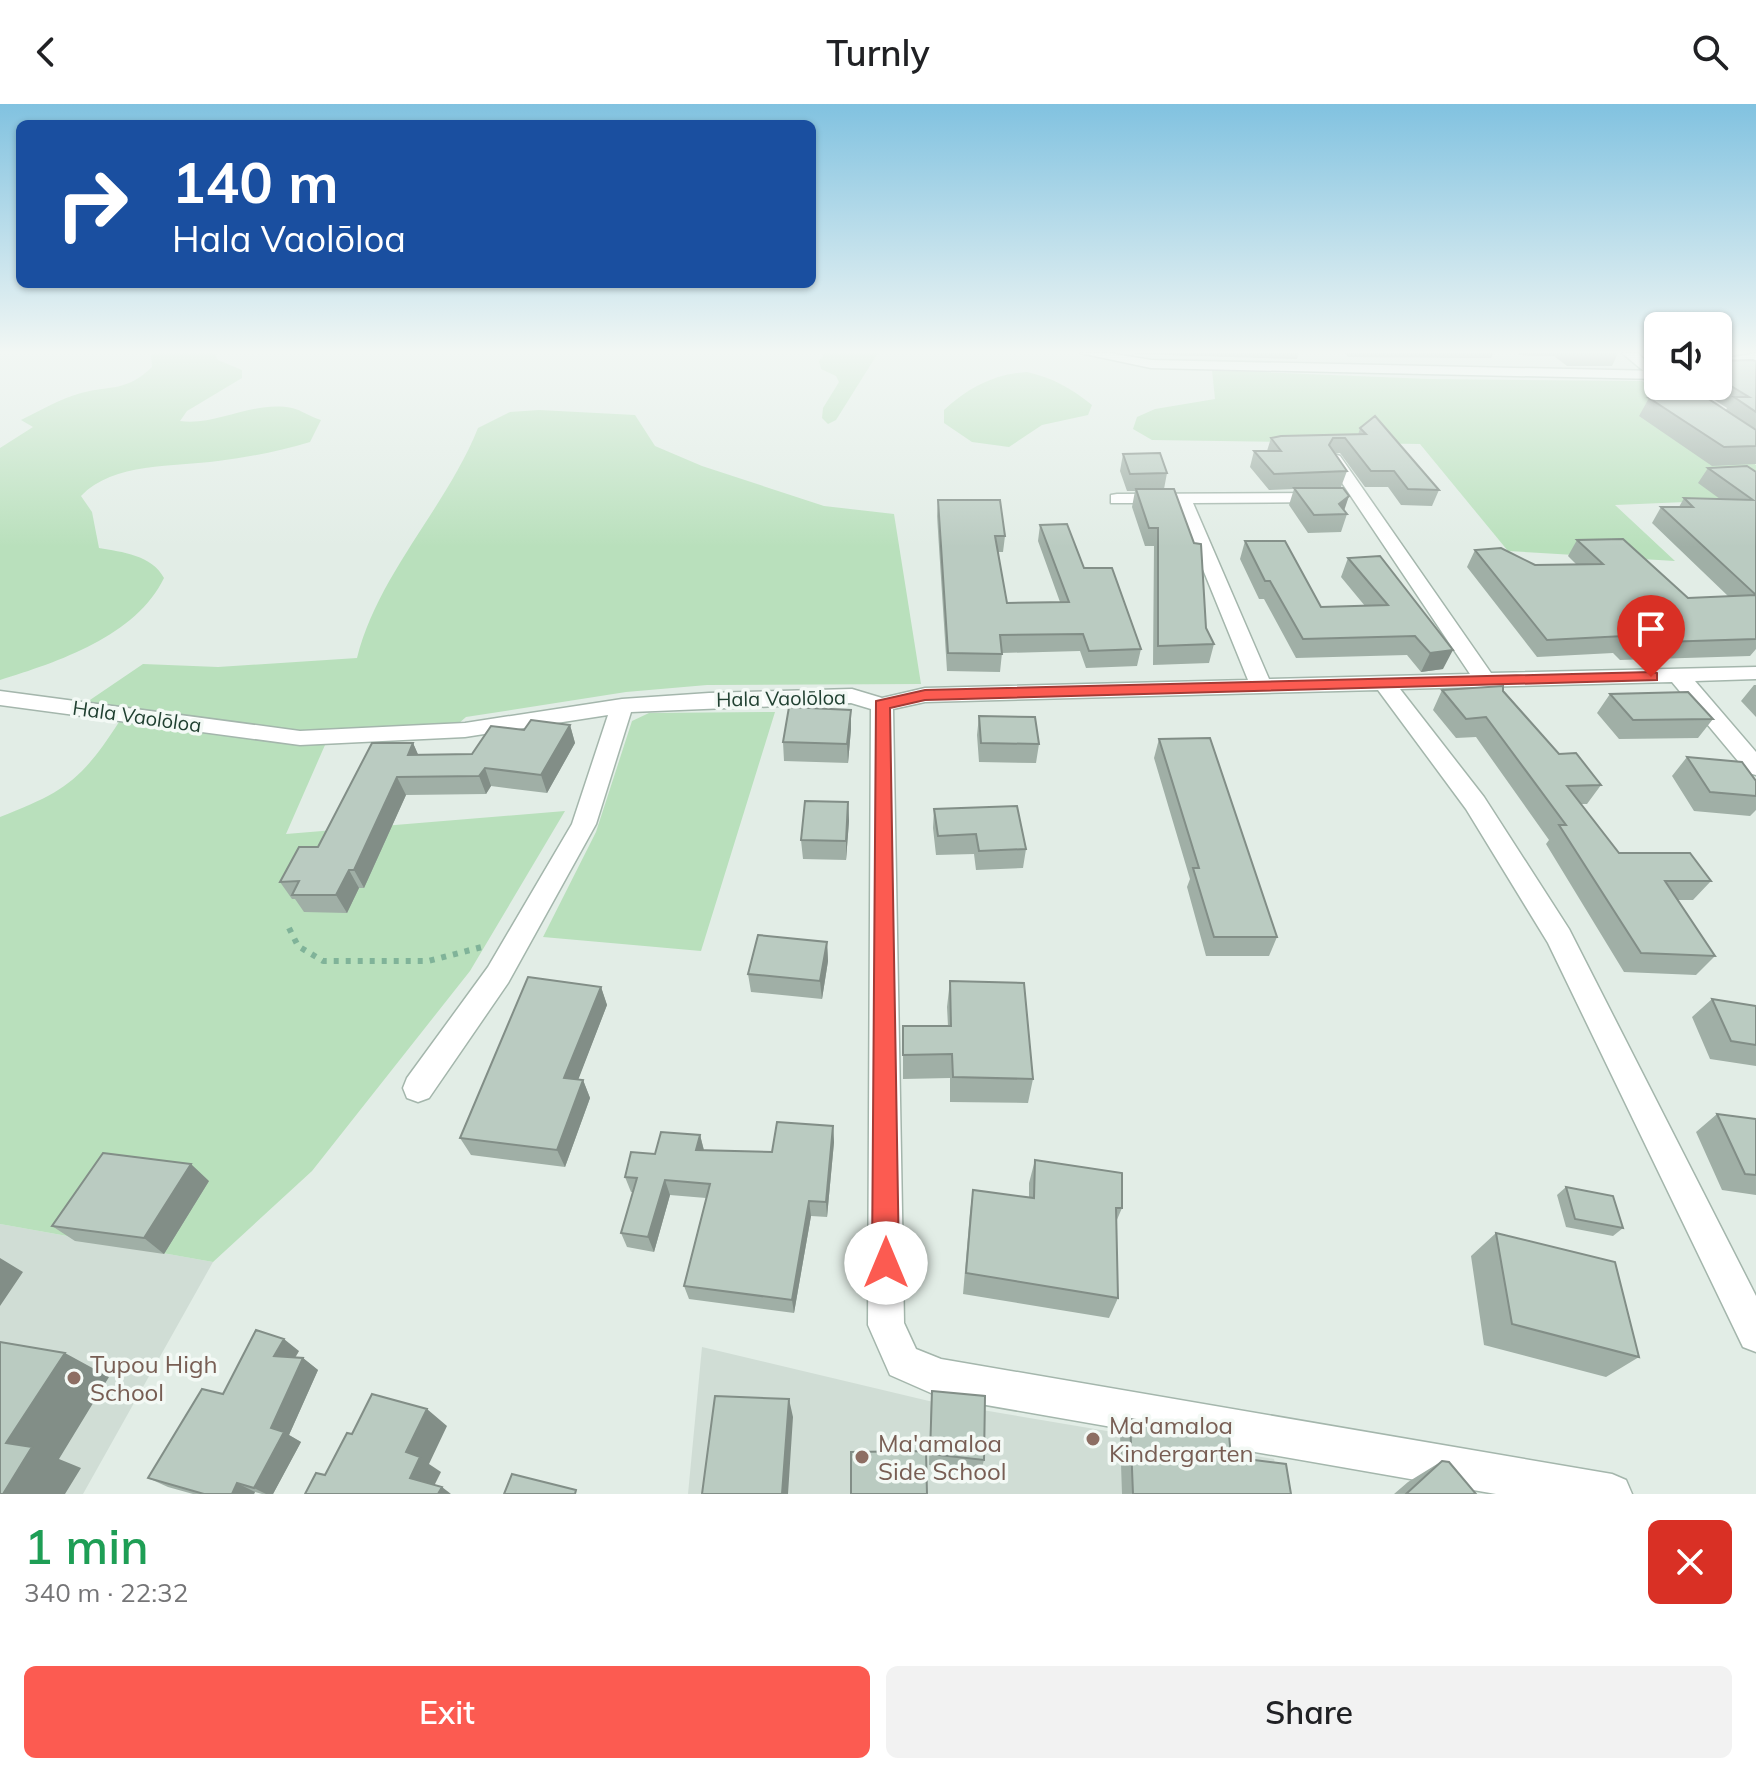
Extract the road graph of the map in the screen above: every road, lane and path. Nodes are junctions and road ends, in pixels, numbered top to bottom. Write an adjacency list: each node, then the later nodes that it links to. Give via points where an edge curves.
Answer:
1 (1712, 418): 2 (street)
2 (1756, 449)
3 (1334, 459): 4 (street)
4 (1360, 497): 6 (street); 9 (street)
5 (1117, 499): 6 (street)
6 (1183, 499): 11 (street)
7 (1756, 673): 8 (street, Hala Vaolōloa)
8 (1679, 676): 9 (street, Hala Vaolōloa); 15 (street)
9 (1484, 679): 10 (street, Hala Vaolōloa)
10 (1386, 685): 11 (street, Hala Vaolōloa); 19 (street, via 1475,803 1559,937)
11 (1262, 687): 13 (street, Hala Vaolōloa, via 925,695)
12 (0, 698): 14 (street, Hala Vaolōloa, via 300,738 465,730)
13 (882, 705): 14 (street, Hala Vaolōloa, via 852,696); 20 (street, via 886,1325 903,1362 940,1378)
14 (622, 706): 17 (street, via 584,824)
15 (1756, 767)
16 (289, 928): 17 (path, via 298,946 323,961 428,961)
17 (518, 939): 18 (street)
18 (418, 1088)
19 (1756, 1334)
20 (1612, 1494)

